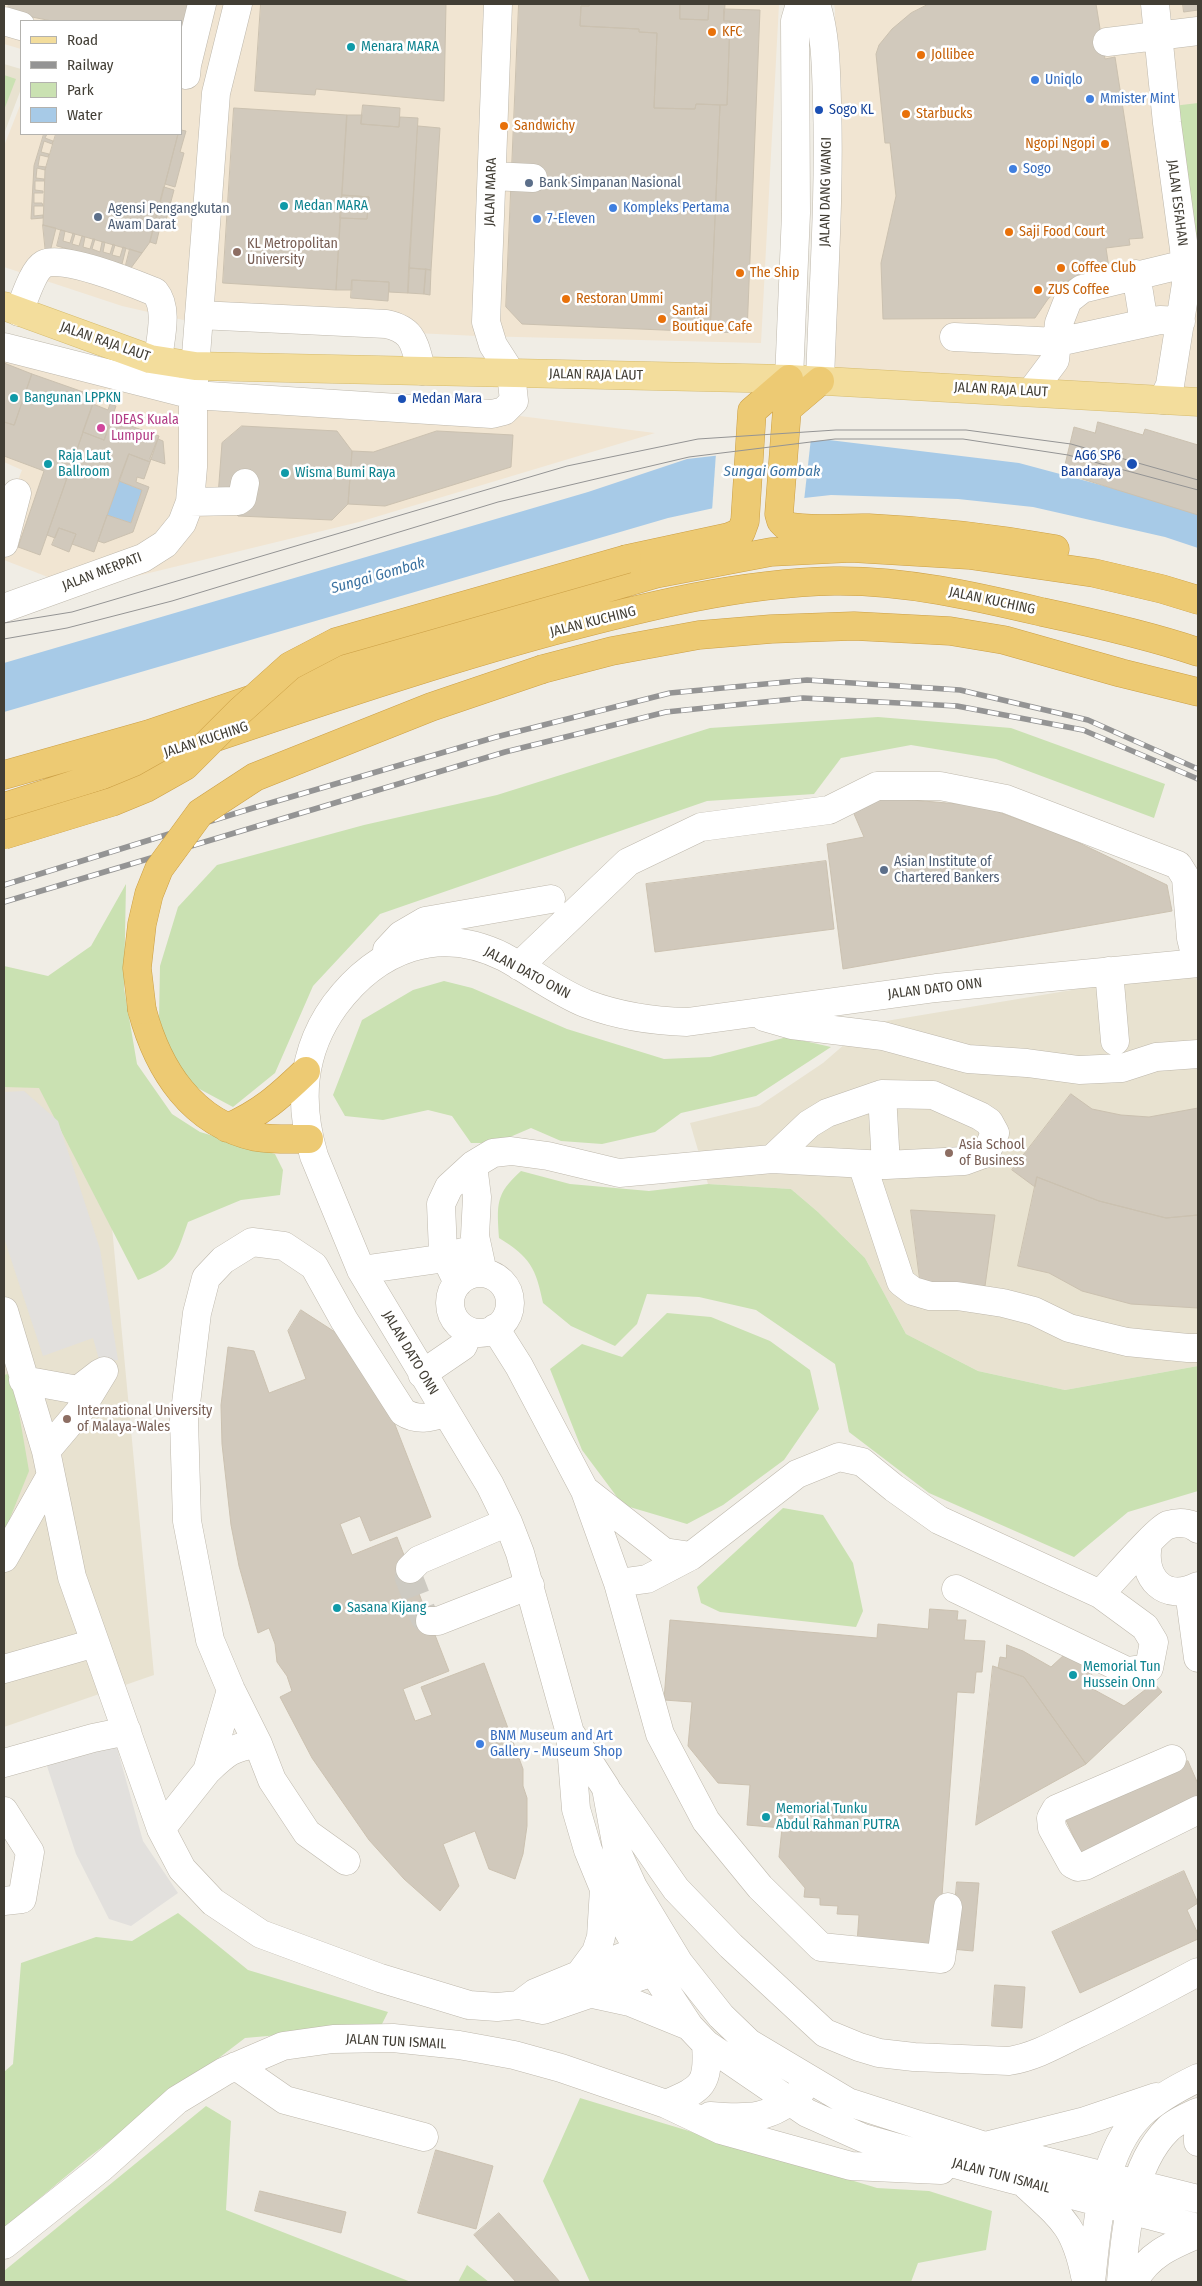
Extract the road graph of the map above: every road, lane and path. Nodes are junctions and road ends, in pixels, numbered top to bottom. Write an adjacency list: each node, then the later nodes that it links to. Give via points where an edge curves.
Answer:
1 (202, 4): 13 (street)
2 (238, 4): 20 (street, JALAN MERPATI, via 216,93 218,176 215,222)
3 (498, 4): 15 (street, JALAN MARA)
4 (800, 4): 30 (street, via 795,21 796,213)
5 (816, 4): 31 (street, JALAN DANG WANGI, via 825,54 828,131)
6 (1156, 4): 11 (street, JALAN ESFAHAN)
7 (1164, 4): 10 (street, via 1166,22 1174,28)
8 (4, 21): 9 (street)
9 (20, 26)
10 (1195, 33): 11 (street); 14 (street, via 1175,46)
11 (1158, 35): 12 (street); 14 (street, JALAN ESFAHAN)
12 (1107, 42)
13 (185, 68)
14 (1162, 70): 17 (street, JALAN ESFAHAN)
15 (492, 176): 16 (street); 29 (street, JALAN MARA, via 486,322 493,345)
16 (533, 178)
17 (1185, 264): 18 (street); 21 (street, JALAN ESFAHAN)
18 (1136, 274): 22 (street); 24 (street, via 1082,288 1068,300 1059,324)
19 (11, 309): 26 (main road, JALAN RAJA LAUT); 26 (street, via 44,264 53,262 101,270 155,292 160,298 163,310)
20 (199, 315): 27 (street, JALAN MERPATI); 28 (street, via 400,327 410,334)
21 (1181, 321): 22 (street); 34 (street, JALAN ESFAHAN, via 1170,385)
22 (1144, 323): 24 (street)
23 (954, 337): 24 (street)
24 (1058, 342): 32 (street, via 1055,360)
25 (4, 347): 33 (street)
26 (158, 360): 27 (main road, JALAN RAJA LAUT)
27 (195, 366): 28 (main road, JALAN RAJA LAUT); 33 (street, JALAN MERPATI)
28 (422, 371): 29 (main road, JALAN RAJA LAUT)
29 (511, 373): 30 (main road, JALAN RAJA LAUT); 33 (street, via 514,401 504,411 492,414)
30 (789, 379): 31 (main road, JALAN RAJA LAUT); 47 (highway, bridge, via 752,411 745,521 741,532 627,559 336,642 290,666 185,766 112,802)
31 (820, 381): 32 (main road, JALAN RAJA LAUT); 40 (highway, via 787,409 779,514 783,523 792,527 868,528 997,539 1099,557 1162,576)
32 (1031, 392): 34 (main road, JALAN RAJA LAUT)
33 (193, 395): 38 (street, JALAN MERPATI)
34 (1164, 400): 35 (main road, JALAN RAJA LAUT)
35 (1198, 402)
36 (245, 483): 38 (street, via 242,498 238,501)
37 (17, 493): 39 (street)
38 (190, 502): 41 (street, JALAN MERPATI, via 182,523 165,544 144,558)
39 (4, 543)
40 (1198, 593)
41 (6, 599)
42 (1198, 600): 45 (highway, JALAN KUCHING, via 1094,573 969,555 851,548 771,552 655,574 582,595 149,734)
43 (1198, 652): 46 (highway, JALAN KUCHING, via 1072,618 962,594 902,585 837,581 779,584 604,618 473,653)
44 (1198, 692): 58 (highway, bridge, via 1004,640 950,631 854,626 699,635 612,651 543,669 431,707 255,777 200,814 159,869 142,924 137,968 142,1010 153,1046 164,1067 191,1103)
45 (4, 775)
46 (4, 807)
47 (4, 835)
48 (551, 900): 50 (street, via 425,921 401,935)
49 (1198, 963): 51 (street, via 1191,938 1186,878 1178,865 1006,799 940,786 877,786 829,810 701,827 628,862); 52 (street, JALAN DATO ONN)
50 (373, 965): 51 (street, JALAN DATO ONN, via 397,951 426,943 453,943 479,947); 56 (street, JALAN DATO ONN, via 350,985 332,1010 315,1038)
51 (519, 966): 53 (street, JALAN DATO ONN, via 586,1004 653,1021 687,1022)
52 (1109, 971): 53 (street, JALAN DATO ONN, via 936,988); 54 (street)
53 (753, 1013): 55 (street, via 792,1025 883,1036 968,1059 1079,1070 1122,1068 1156,1057)
54 (1115, 1042)
55 (1198, 1054)
56 (306, 1071): 58 (highway, via 252,1116); 59 (street, JALAN DATO ONN, via 304,1104)
57 (882, 1094): 60 (street, via 827,1113 809,1124); 61 (street); 61 (street, via 933,1095 980,1116 989,1122 995,1133 986,1153 964,1161)
58 (227, 1128): 59 (highway, via 257,1137)
59 (309, 1139): 65 (street, JALAN DATO ONN, via 317,1166)
60 (772, 1159): 61 (street); 62 (street, via 619,1173 511,1151 493,1152)
61 (874, 1165): 72 (street, via 901,1282 913,1291 930,1296 957,1296 1003,1303 1034,1311 1069,1328 1127,1342)
62 (473, 1166): 63 (street); 64 (street, via 449,1187 441,1204)
63 (478, 1247): 64 (street); 66 (street)
64 (446, 1258): 65 (street); 67 (street)
65 (361, 1270): 68 (street, JALAN DATO ONN)
66 (483, 1273): 67 (street); 71 (street, via 501,1282 509,1300 509,1310 505,1319)
67 (458, 1283): 71 (street, via 452,1291 450,1310 457,1322)
68 (379, 1300): 70 (street); 73 (street, JALAN DATO ONN)
69 (4, 1311): 74 (street)
70 (344, 1320): 75 (street, via 403,1412 412,1418); 95 (street, via 314,1266 284,1246 252,1242 223,1260 206,1278 197,1313 184,1420 187,1521 210,1640)
71 (482, 1330): 73 (street); 77 (street, via 519,1366)
72 (1198, 1348)
73 (422, 1374): 75 (street, JALAN DATO ONN)
74 (23, 1380): 76 (street); 76 (street, via 78,1390 104,1371)
75 (446, 1413): 78 (street, JALAN DATO ONN, via 490,1485)
76 (48, 1464): 79 (street); 81 (street)
77 (585, 1491): 83 (street, via 664,1552); 86 (street)
78 (508, 1522): 85 (street, via 419,1560); 87 (street, JALAN DATO ONN)
79 (21, 1526): 81 (street); 84 (street)
80 (1198, 1529): 82 (street, via 1181,1523 1168,1525)
81 (64, 1534): 92 (street, via 72,1577)
82 (1148, 1544): 89 (street, via 1147,1570 1154,1580 1176,1592); 90 (street)
83 (691, 1556): 86 (street, via 648,1579); 90 (street, via 797,1474 839,1457 862,1462 939,1520)
84 (4, 1558)
85 (410, 1569)
86 (618, 1583): 109 (street, via 660,1734 706,1821 774,1900 821,1947 941,1959)
87 (530, 1586): 91 (street, via 438,1621); 97 (street, JALAN DATO ONN)
88 (956, 1588): 90 (street, via 1127,1671 1149,1668 1154,1642 1145,1627)
89 (1193, 1589): 93 (street)
90 (1100, 1594)
91 (430, 1621)
92 (95, 1643): 94 (street); 96 (street)
93 (1198, 1658)
94 (4, 1669)
95 (231, 1690): 98 (street); 101 (street)
96 (127, 1731): 100 (street); 105 (street)
97 (570, 1732): 102 (street, JALAN DATO ONN); 107 (street, JALAN DATO ONN, via 576,1809)
98 (258, 1744): 101 (street, via 239,1746); 106 (street, via 272,1780 307,1833)
99 (1172, 1758): 103 (street, via 1056,1809 1051,1818 1052,1828 1072,1864 1078,1867)
100 (4, 1763)
101 (207, 1771): 105 (street)
102 (606, 1788): 110 (street, JALAN DATO ONN, via 618,1854 633,1887); 113 (street, via 676,1889 731,1946 825,2033 859,2047 914,2057 1021,2059 1088,2029)
103 (1198, 1810)
104 (4, 1812): 108 (street, via 30,1852 22,1898)
105 (161, 1829): 115 (street, via 182,1869 213,1902 262,1934 380,1978 469,2005 543,2010)
106 (346, 1861)
107 (604, 1889): 111 (street, JALAN DATO ONN); 115 (street, via 601,1937)
108 (4, 1901)
109 (948, 1907)
110 (664, 1939): 111 (street); 112 (street, JALAN DATO ONN)
111 (639, 1950): 114 (street, JALAN DATO ONN); 115 (street)
112 (679, 1963): 114 (street); 119 (street, JALAN TUN ISMAIL, via 721,2016 749,2043)
113 (1198, 1972)
114 (654, 1973): 115 (street); 116 (street, JALAN TUN ISMAIL)
115 (586, 1984): 116 (street)
116 (697, 2035): 121 (street, via 707,2072 701,2085 692,2093); 122 (street, JALAN TUN ISMAIL)
117 (236, 2066): 121 (street, JALAN TUN ISMAIL, via 283,2046 333,2039 393,2038 514,2055); 125 (street, via 285,2100); 139 (street, JALAN TUN ISMAIL, via 177,2100 101,2168)
118 (1198, 2078): 120 (street)
119 (815, 2083): 122 (street, JALAN TUN ISMAIL); 129 (street, JALAN TUN ISMAIL, via 848,2102)
120 (1170, 2092): 129 (street, via 1085,2121); 131 (street, via 1140,2116 1128,2132)
121 (666, 2104): 124 (street, JALAN TUN ISMAIL)
122 (798, 2108): 124 (street, JALAN TUN ISMAIL, via 753,2118); 128 (street, JALAN TUN ISMAIL, via 795,2129 784,2138); 130 (street, JALAN TUN ISMAIL, via 864,2138)
123 (1198, 2112): 133 (street, via 1169,2128 1151,2150)
124 (693, 2115): 128 (street, JALAN TUN ISMAIL, via 721,2130)
125 (424, 2136)
126 (1198, 2136): 127 (street)
127 (1198, 2142)
128 (764, 2143): 130 (street, via 851,2166)
129 (985, 2146): 131 (street, JALAN TUN ISMAIL)
130 (973, 2170): 132 (street, JALAN TUN ISMAIL)
131 (1108, 2176): 133 (street, JALAN TUN ISMAIL); 135 (street)
132 (1024, 2183): 135 (street, JALAN TUN ISMAIL); 140 (street, via 1070,2228 1080,2250)
133 (1138, 2184): 134 (street, JALAN TUN ISMAIL); 136 (street)
134 (1198, 2199)
135 (1100, 2202): 136 (street, JALAN TUN ISMAIL); 141 (street)
136 (1130, 2210): 137 (street, JALAN TUN ISMAIL); 142 (street)
137 (1198, 2228)
138 (1198, 2234): 143 (street, via 1158,2253 1147,2262)
139 (4, 2245)
140 (1087, 2282)
141 (1091, 2282)
142 (1121, 2282)
143 (1134, 2282)

